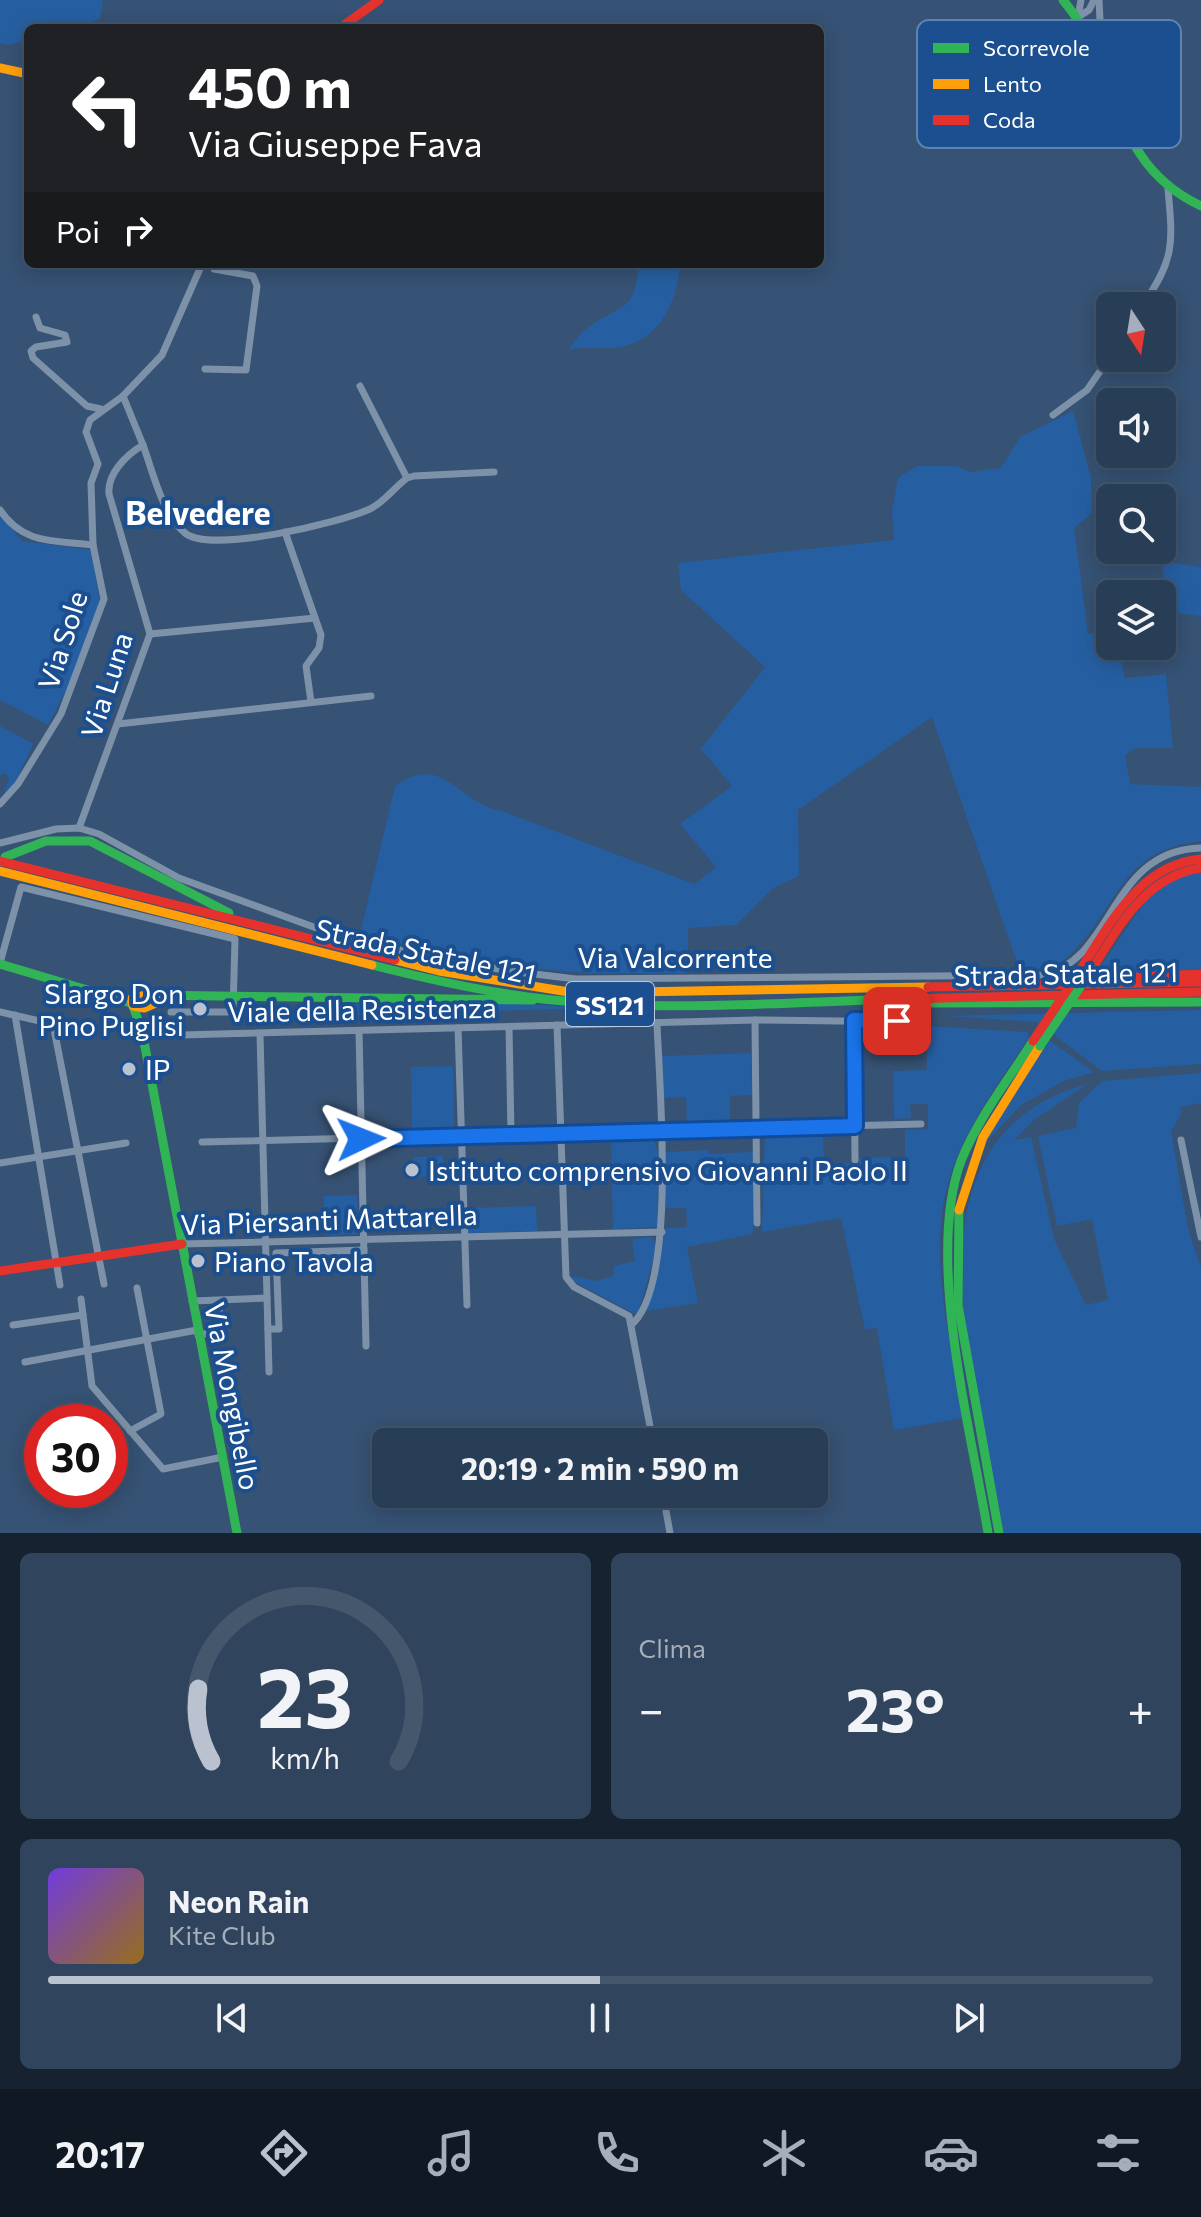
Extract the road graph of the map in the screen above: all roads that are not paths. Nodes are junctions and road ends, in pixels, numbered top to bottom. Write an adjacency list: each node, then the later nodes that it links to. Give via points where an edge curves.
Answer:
1 (379, 0): 8 (main road)
2 (1063, 0): 5 (main road)
3 (1081, 0): 5 (street)
4 (1096, 0): 5 (street); 7 (street)
5 (1078, 17): 6 (main road)
6 (1080, 20)
7 (1098, 20)
8 (346, 24)
9 (0, 68): 10 (main road)
10 (24, 73)
11 (1136, 148): 12 (main road)
12 (1168, 189): 13 (main road); 16 (street, via 1173,242)
13 (1201, 206)
14 (200, 268): 21 (street, via 162,355)
15 (214, 268): 18 (street, via 253,276 257,286 246,370)
16 (1152, 292)
17 (36, 317): 22 (street, via 40,328 65,335 67,342 36,347 33,358 87,406)
18 (205, 369)
19 (1100, 372): 23 (street, via 1087,390)
20 (360, 386): 26 (street)
21 (123, 396): 22 (street); 24 (street)
22 (101, 409): 29 (street, Via Sole, via 86,432 98,464 91,483)
23 (1053, 415)
24 (143, 445): 28 (street, via 173,519 191,538 211,541); 31 (street, Via Luna, via 116,470 108,486)
25 (494, 472): 26 (street)
26 (407, 478): 28 (street, via 371,509)
27 (0, 510): 29 (street, via 28,537)
28 (285, 532): 30 (street)
29 (93, 545): 35 (street, Via Sole, via 104,599 74,687 18,784)
30 (315, 618): 31 (street); 33 (street, via 321,642 306,666)
31 (150, 634): 34 (street, Via Luna)
32 (371, 696): 33 (street)
33 (311, 702): 34 (street)
34 (118, 724): 36 (street, Via Luna)
35 (0, 804)
36 (79, 828): 37 (street); 38 (street, Via Valcorrente, via 179,878 352,941 576,979 821,980 1054,973 1082,952 1140,871 1161,856)
37 (0, 843)
38 (1201, 848)
39 (3, 859): 43 (main road, Strada Statale 121 / SS121); 43 (main road, via 57,837 82,839 218,910 277,925)
40 (1201, 859): 67 (main road, bridge, via 1167,866 1143,883 1075,978)
41 (1201, 868): 67 (main road, bridge, via 1179,869 1159,879)
42 (0, 871): 50 (main road, Strada Statale 121 / SS121, via 422,978)
43 (294, 936): 47 (main road, Strada Statale 121 / SS121, via 477,980 575,993)
44 (0, 964): 49 (street, via 21,887 235,939); 52 (main road)
45 (1201, 974): 47 (main road)
46 (1201, 982): 47 (main road, Strada Statale 121 / SS121)
47 (1064, 985)
48 (1201, 992): 51 (main road, Strada Statale 121 / SS121)
49 (235, 998): 50 (main road); 52 (main road); 55 (street, via 230,1012)
50 (550, 1000): 51 (main road, Strada Statale 121 / SS121)
51 (849, 1000): 53 (main road)
52 (140, 1002): 65 (main road)
53 (1201, 1002)
54 (0, 1012): 56 (street)
55 (171, 1012)
56 (15, 1015): 80 (street, via 53,1024); 81 (street)
57 (755, 1020): 58 (street, Viale della Resistenza); 60 (street, Viale della Resistenza); 70 (street)
58 (854, 1020): 59 (street, Viale della Resistenza); 69 (street)
59 (919, 1022)
60 (657, 1023): 61 (street, Viale della Resistenza); 71 (street)
61 (557, 1025): 62 (street, Viale della Resistenza); 72 (street)
62 (509, 1027): 63 (street, Viale della Resistenza); 73 (street)
63 (458, 1028): 64 (street, Viale della Resistenza); 74 (street)
64 (359, 1031): 66 (street, Viale della Resistenza); 75 (street)
65 (142, 1034): 66 (street, Viale della Resistenza); 91 (main road, Via Mongibello)
66 (260, 1034): 77 (street)
67 (1037, 1043): 120 (main road, via 974,1134 947,1217 950,1306); 121 (main road, via 983,1137 957,1218 958,1305)
68 (921, 1124): 69 (street)
69 (855, 1126): 70 (street); 82 (street)
70 (757, 1128): 71 (street); 84 (street)
71 (660, 1131): 72 (street); 85 (street)
72 (560, 1133): 73 (street); 86 (street)
73 (511, 1134): 74 (street)
74 (460, 1136): 75 (street); 87 (street)
75 (361, 1139): 77 (street); 89 (street)
76 (1181, 1140): 88 (street)
77 (262, 1141): 78 (street); 90 (street)
78 (202, 1142)
79 (126, 1143): 80 (street)
80 (79, 1150): 81 (street); 93 (street)
81 (39, 1157): 83 (street); 94 (street)
82 (855, 1160)
83 (0, 1163)
84 (757, 1223)
85 (662, 1232): 86 (street, Via Piersanti Mattarella); 106 (street, via 642,1311)
86 (563, 1234): 87 (street, Via Piersanti Mattarella); 106 (street, via 569,1283 629,1316)
87 (463, 1237): 89 (street, Via Piersanti Mattarella); 103 (street)
88 (1201, 1237)
89 (364, 1240): 90 (street, Via Piersanti Mattarella); 92 (street)
90 (265, 1243): 91 (street, Via Piersanti Mattarella); 99 (street)
91 (182, 1244): 93 (main road, Via Piersanti Mattarella); 101 (main road, Via Mongibello)
92 (364, 1250): 107 (street, via 276,1253 279,1329); 110 (street)
93 (100, 1257): 94 (main road, Via Piersanti Mattarella); 96 (street)
94 (57, 1264): 95 (main road, Via Piersanti Mattarella); 97 (street)
95 (0, 1271)
96 (104, 1284)
97 (60, 1285)
98 (137, 1288): 109 (street)
99 (267, 1298): 102 (street); 107 (street)
100 (81, 1299): 104 (street)
101 (192, 1301): 102 (street); 108 (main road, Via Mongibello)
102 (218, 1303): 108 (street, via 222,1331)
103 (467, 1305)
104 (83, 1315): 105 (street); 111 (street)
105 (13, 1325)
106 (631, 1325): 114 (street)
107 (268, 1329): 113 (street)
108 (198, 1332): 109 (street); 116 (main road, Via Mongibello)
109 (147, 1339): 111 (street); 115 (street, via 161,1414)
110 (366, 1346)
111 (87, 1350): 112 (street); 115 (street, via 92,1386)
112 (25, 1362)
113 (269, 1372)
114 (650, 1428)
115 (130, 1431): 116 (street, via 163,1469)
116 (223, 1457): 118 (main road, Via Mongibello)
117 (666, 1508): 119 (street)
118 (237, 1533)
119 (670, 1533)
120 (986, 1533)
121 (999, 1533)

